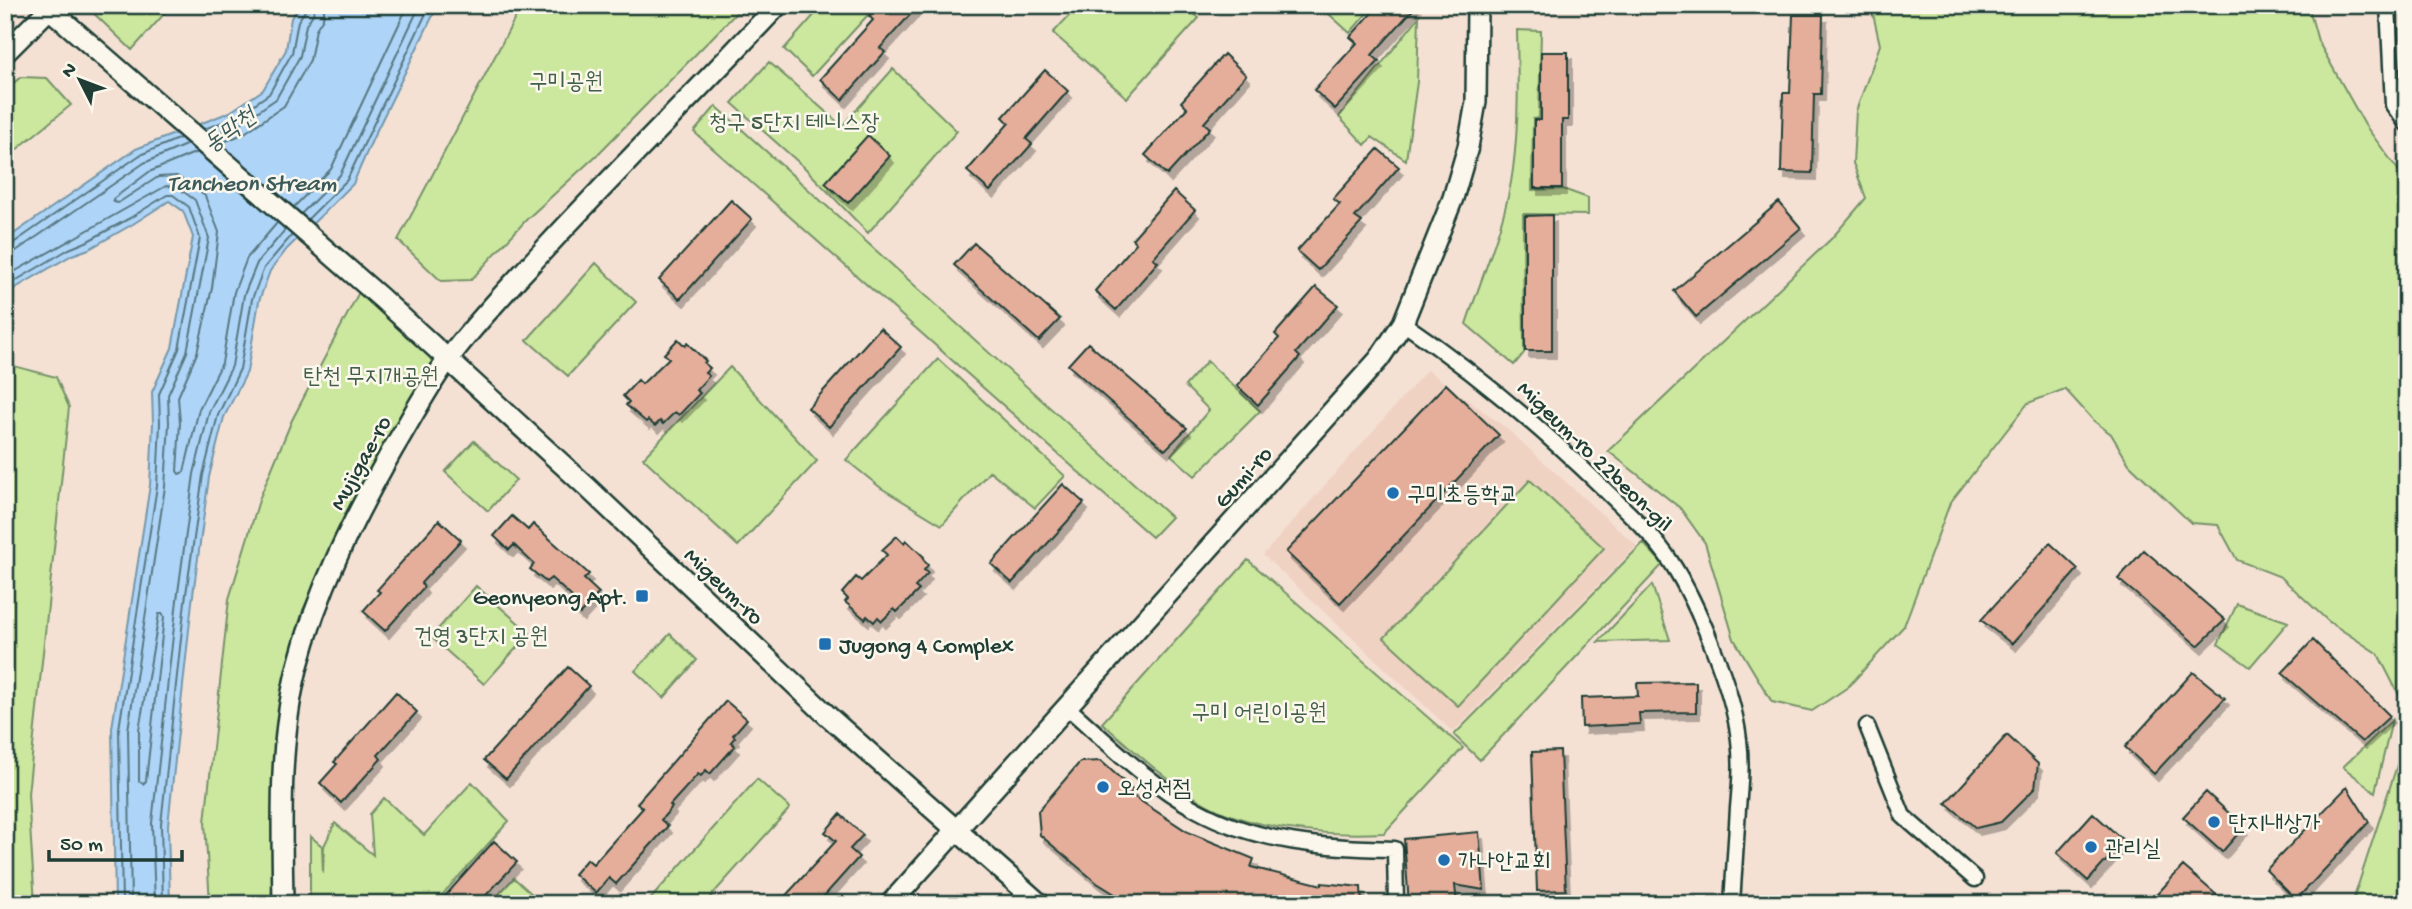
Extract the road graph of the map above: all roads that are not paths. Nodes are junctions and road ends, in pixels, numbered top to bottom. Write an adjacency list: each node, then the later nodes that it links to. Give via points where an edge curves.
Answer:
1 (778, 5): 8 (street, Mujigae-ro, via 582,209)
2 (1477, 5): 7 (street, Gumi-ro, via 1476,102 1468,146 1453,198)
3 (2388, 5): 6 (street, via 2393,105)
4 (49, 7): 5 (street); 8 (street, Migeum-ro)
5 (5, 53)
6 (2407, 124)
7 (1403, 323): 9 (street, Gumi-ro, via 1352,392); 17 (street, Migeum-ro 22beon-gil, via 1506,399 1563,449 1642,526 1671,562 1698,613 1739,737)
8 (448, 359): 11 (street, Migeum-ro, via 819,708); 13 (street, Mujigae-ro, via 368,494 311,617 287,732)
9 (1067, 707): 11 (street, Gumi-ro); 16 (street, via 1143,773 1205,814 1285,840 1395,849)
10 (1867, 726): 12 (street, via 1903,816)
11 (956, 830): 14 (street, Gumi-ro); 15 (street, Migeum-ro)
12 (1975, 879)
13 (282, 904)
14 (890, 904)
15 (1040, 904)
16 (1396, 904)
17 (1732, 904)

